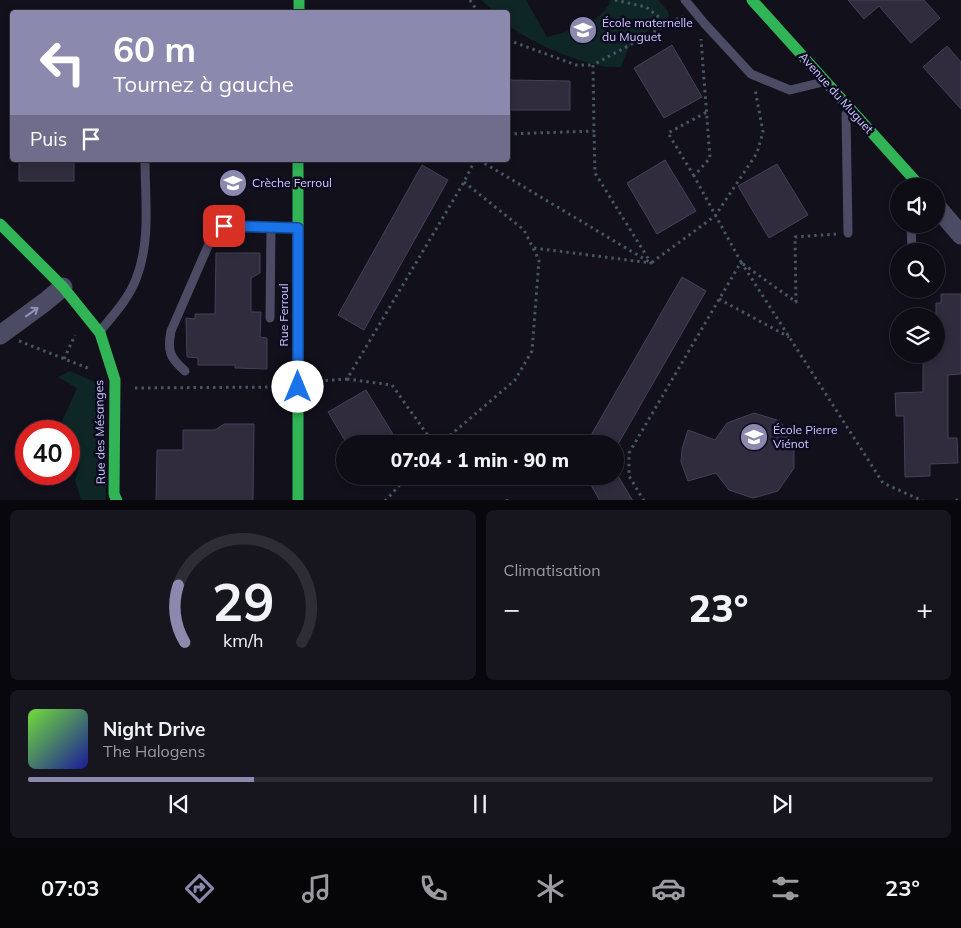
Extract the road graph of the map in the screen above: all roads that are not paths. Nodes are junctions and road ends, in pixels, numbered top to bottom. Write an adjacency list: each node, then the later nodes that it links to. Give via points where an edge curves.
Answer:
1 (685, 0): 3 (lane, via 751,74 790,90)
2 (752, 0): 3 (street, Avenue du Muguet)
3 (826, 81): 4 (street, Avenue du Muguet)
4 (846, 104): 7 (street, Avenue du Muguet); 12 (lane)
5 (145, 162): 16 (lane, via 146,241 136,279)
6 (298, 162): 11 (street, Rue Ferroul)
7 (908, 178)
8 (945, 216): 13 (street)
9 (0, 224): 14 (street, Rue des Mésanges)
10 (271, 228): 11 (lane); 15 (lane); 18 (lane, via 224,226 215,230 168,344 175,362)
11 (298, 228): 20 (street, Rue Ferroul)
12 (848, 233)
13 (961, 235)
14 (64, 286): 16 (street, Rue des Mésanges); 17 (street, one-way to 14)
15 (270, 318)
16 (100, 332): 19 (street, Rue des Mésanges, via 115,380 114,494)
17 (0, 335)
18 (185, 370)
19 (117, 500)
20 (298, 500)

